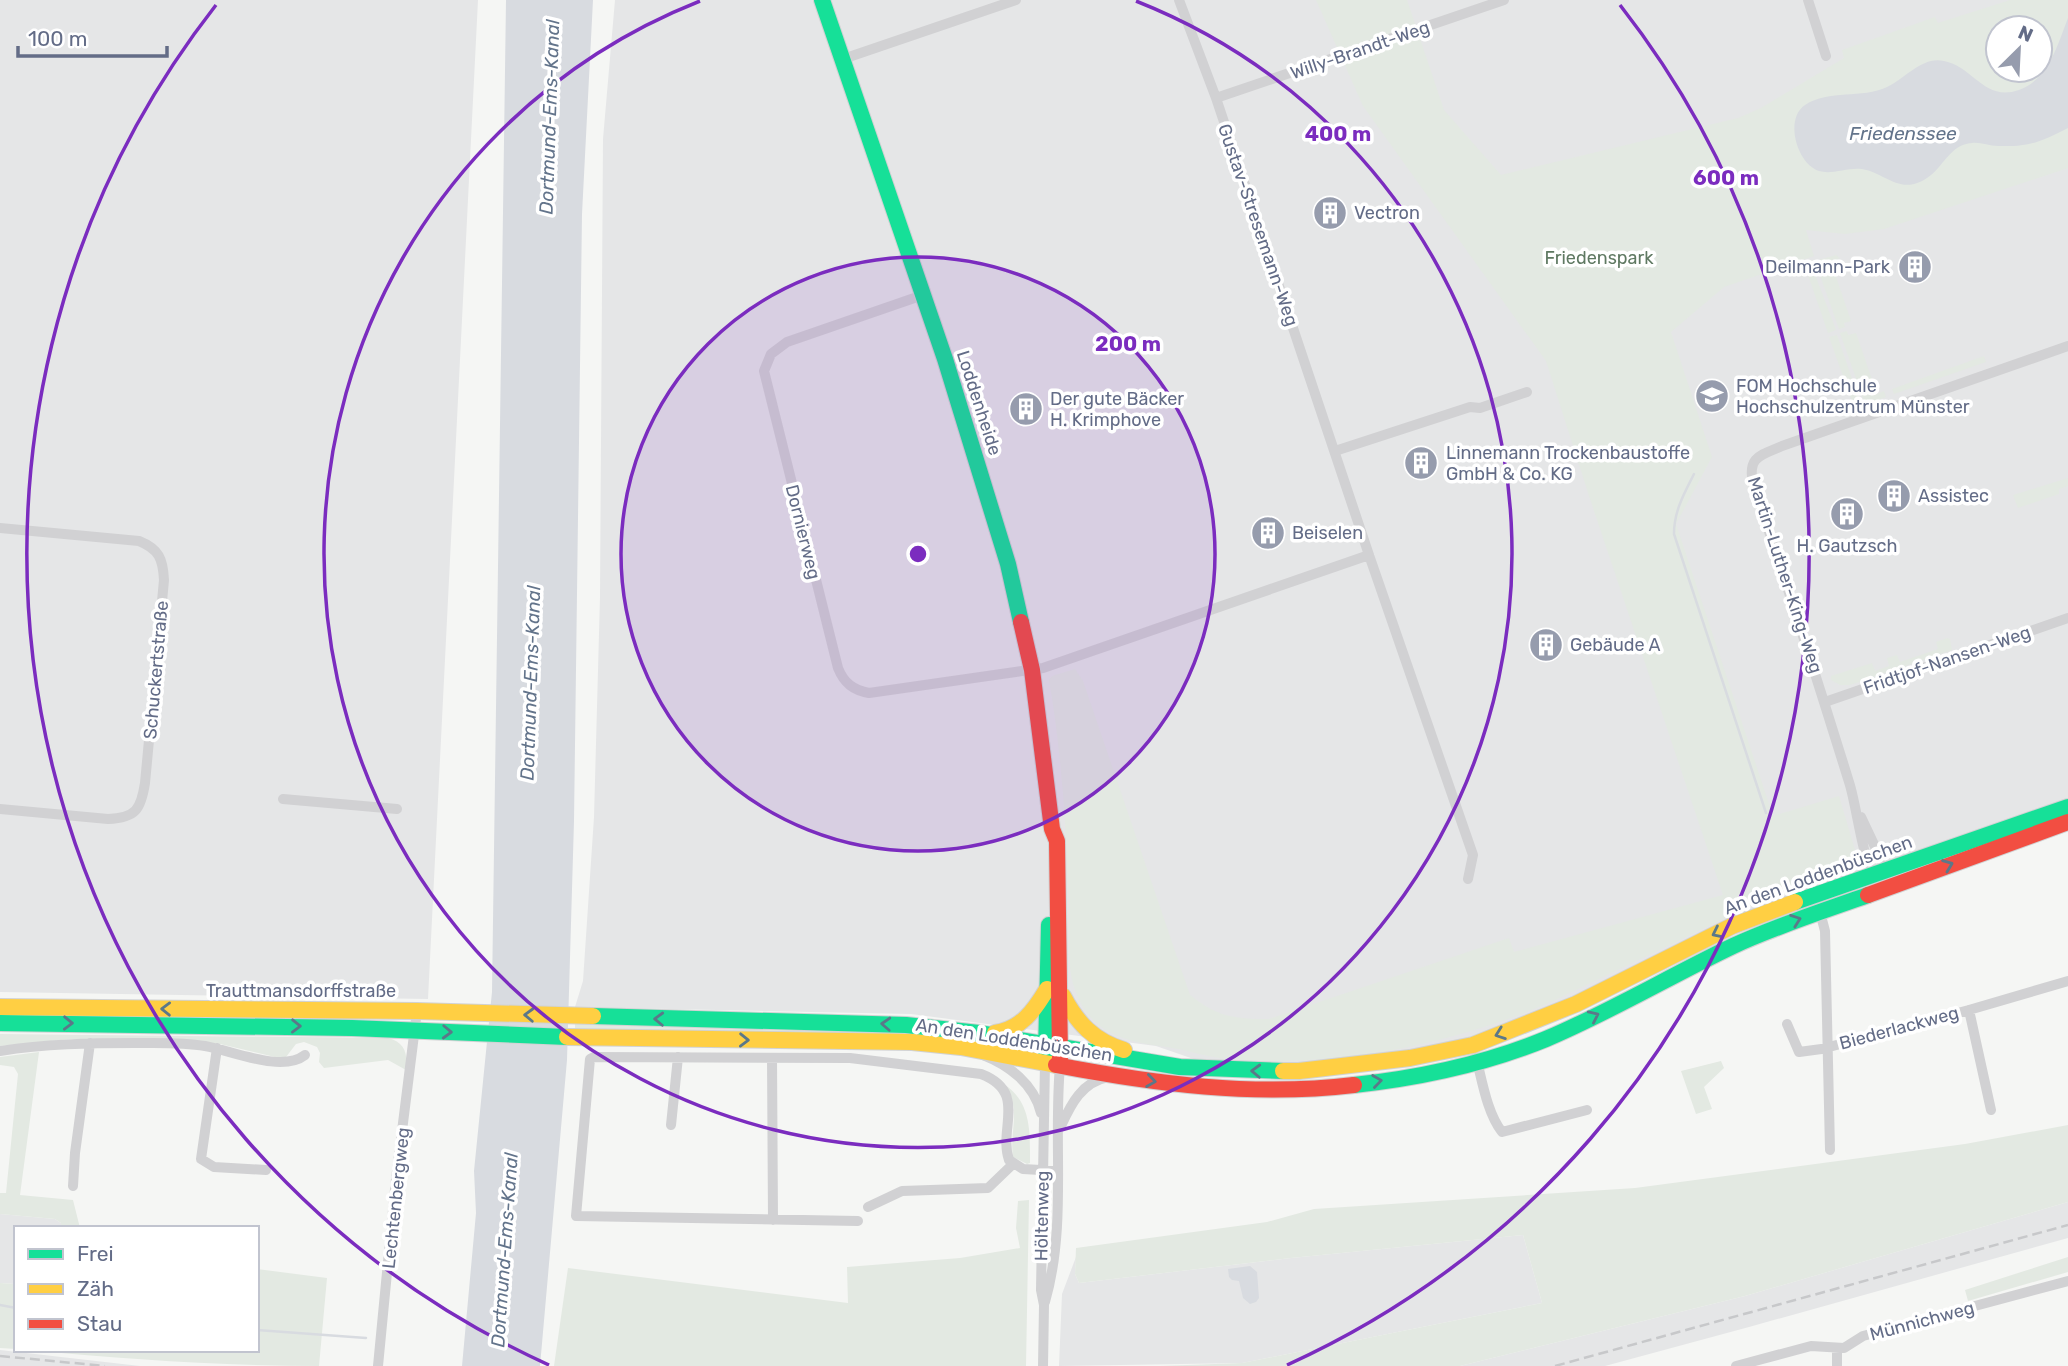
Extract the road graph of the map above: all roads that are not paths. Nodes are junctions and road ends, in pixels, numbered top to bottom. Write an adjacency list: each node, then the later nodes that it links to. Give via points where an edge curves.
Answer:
1 (822, 0): 7 (main road, Loddenheide)
2 (1016, 0): 7 (street)
3 (1179, 0): 8 (street, Gustav-Stresemann-Weg)
4 (1504, 0): 8 (street, Willy-Brandt-Weg)
5 (1808, 0): 6 (street)
6 (1826, 56)
7 (843, 59): 9 (main road, Loddenheide)
8 (1216, 98): 12 (street, Gustav-Stresemann-Weg)
9 (923, 295): 16 (main road, Loddenheide, via 1008,564); 16 (street, Dornierweg, via 787,342 771,354 764,371 838,668 849,685 869,693)
10 (2068, 346): 17 (street, Martin-Luther-King-Weg, via 1782,446 1753,461 1752,483)
11 (1527, 392): 12 (street)
12 (1335, 451): 14 (street, Gustav-Stresemann-Weg)
13 (0, 528): 21 (street, Schuckertstraße, via 139,541 159,553 164,580 145,783 137,810 124,818 108,819)
14 (1369, 555): 16 (street); 24 (street, Gustav-Stresemann-Weg, via 1473,855)
15 (2068, 618): 17 (street, Fridtjof-Nansen-Weg)
16 (1032, 670): 28 (main road, Loddenheide, via 1057,841)
17 (1825, 702): 23 (street, Martin-Luther-King-Weg)
18 (283, 799): 20 (street)
19 (2068, 807): 23 (main road, An den Loddenbüschen)
20 (397, 808)
21 (0, 809)
22 (2068, 822): 25 (main road, An den Loddenbüschen, one-way to 22)
23 (1880, 872): 25 (street, Martin-Luther-King-Weg); 37 (main road, An den Loddenbüschen, one-way to 37, via 1732,926 1576,1004)
24 (1468, 879)
25 (1885, 889): 26 (main road, An den Loddenbüschen)
26 (1820, 912): 40 (street, Biederlackweg, via 1825,931); 46 (main road, An den Loddenbüschen, one-way to 26, via 1542,1040 1733,946)
27 (2068, 981): 30 (street, Biederlackweg)
28 (1054, 989): 35 (main road, via 1019,1024 1007,1031); 38 (main road, Loddenheide); 48 (main road, via 1096,1040)
29 (0, 1007): 31 (main road, Trauttmansdorffstraße, one-way to 29)
30 (1969, 1010): 40 (street, Biederlackweg); 51 (street, Biederlackweg)
31 (417, 1011): 34 (street, Trauttmansdorffstraße); 35 (main road, An den Loddenbüschen, one-way to 31, via 864,1023)
32 (0, 1023): 34 (main road, Trauttmansdorffstraße, one-way to 34)
33 (1787, 1024): 40 (street, Biederlackweg, via 1799,1052)
34 (416, 1031): 39 (main road, An den Loddenbüschen, one-way to 39, via 912,1042); 67 (street, Lechtenbergweg)
35 (979, 1033): 38 (main road, An den Loddenbüschen)
36 (90, 1044): 41 (street); 42 (street); 60 (street)
37 (1473, 1045): 46 (street); 48 (main road, An den Loddenbüschen, one-way to 48, via 1410,1058 1299,1071)
38 (1054, 1046): 47 (main road, Loddenheide); 48 (main road, An den Loddenbüschen)
39 (963, 1047): 47 (main road, An den Loddenbüschen); 53 (street, Höltenweg, via 1014,1072 1037,1100)
40 (1829, 1047): 55 (street, Biederlackweg)
41 (216, 1048): 43 (street, via 280,1063); 57 (street, via 201,1159 214,1167)
42 (0, 1051)
43 (305, 1055)
44 (678, 1057): 45 (street); 52 (street); 62 (street, via 590,1059 576,1216)
45 (772, 1058): 56 (street, via 875,1060 987,1076 1008,1100 1006,1150); 62 (street)
46 (1477, 1062): 49 (main road, An den Loddenbüschen, one-way to 46, via 1210,1088 1326,1089); 50 (street, via 1502,1132)
47 (1052, 1064): 49 (main road, An den Loddenbüschen); 53 (street, Höltenweg); 54 (street, Höltenweg)
48 (1180, 1067)
49 (1121, 1076): 54 (street, Höltenweg, via 1101,1078 1087,1086)
50 (1587, 1110)
51 (1991, 1110)
52 (671, 1125)
53 (1044, 1126): 58 (street, Höltenweg)
54 (1059, 1132): 59 (street, Höltenweg)
55 (1830, 1150)
56 (1013, 1164): 58 (street, via 1023,1170); 61 (street, Höltenweg, via 988,1188 902,1191)
57 (267, 1170)
58 (1043, 1171): 59 (street); 65 (street, Höltenweg)
59 (1058, 1171): 65 (street, Höltenweg, via 1054,1245)
60 (73, 1186)
61 (868, 1207)
62 (773, 1220): 63 (street)
63 (858, 1221)
64 (2068, 1281): 66 (street, Münnichweg, via 1863,1336)
65 (1044, 1305): 68 (street, Höltenweg)
66 (1837, 1348): 69 (street, Münnichweg, via 1811,1346); 70 (street)
67 (378, 1366)
68 (1043, 1366)
69 (1737, 1366)
70 (1837, 1366)

